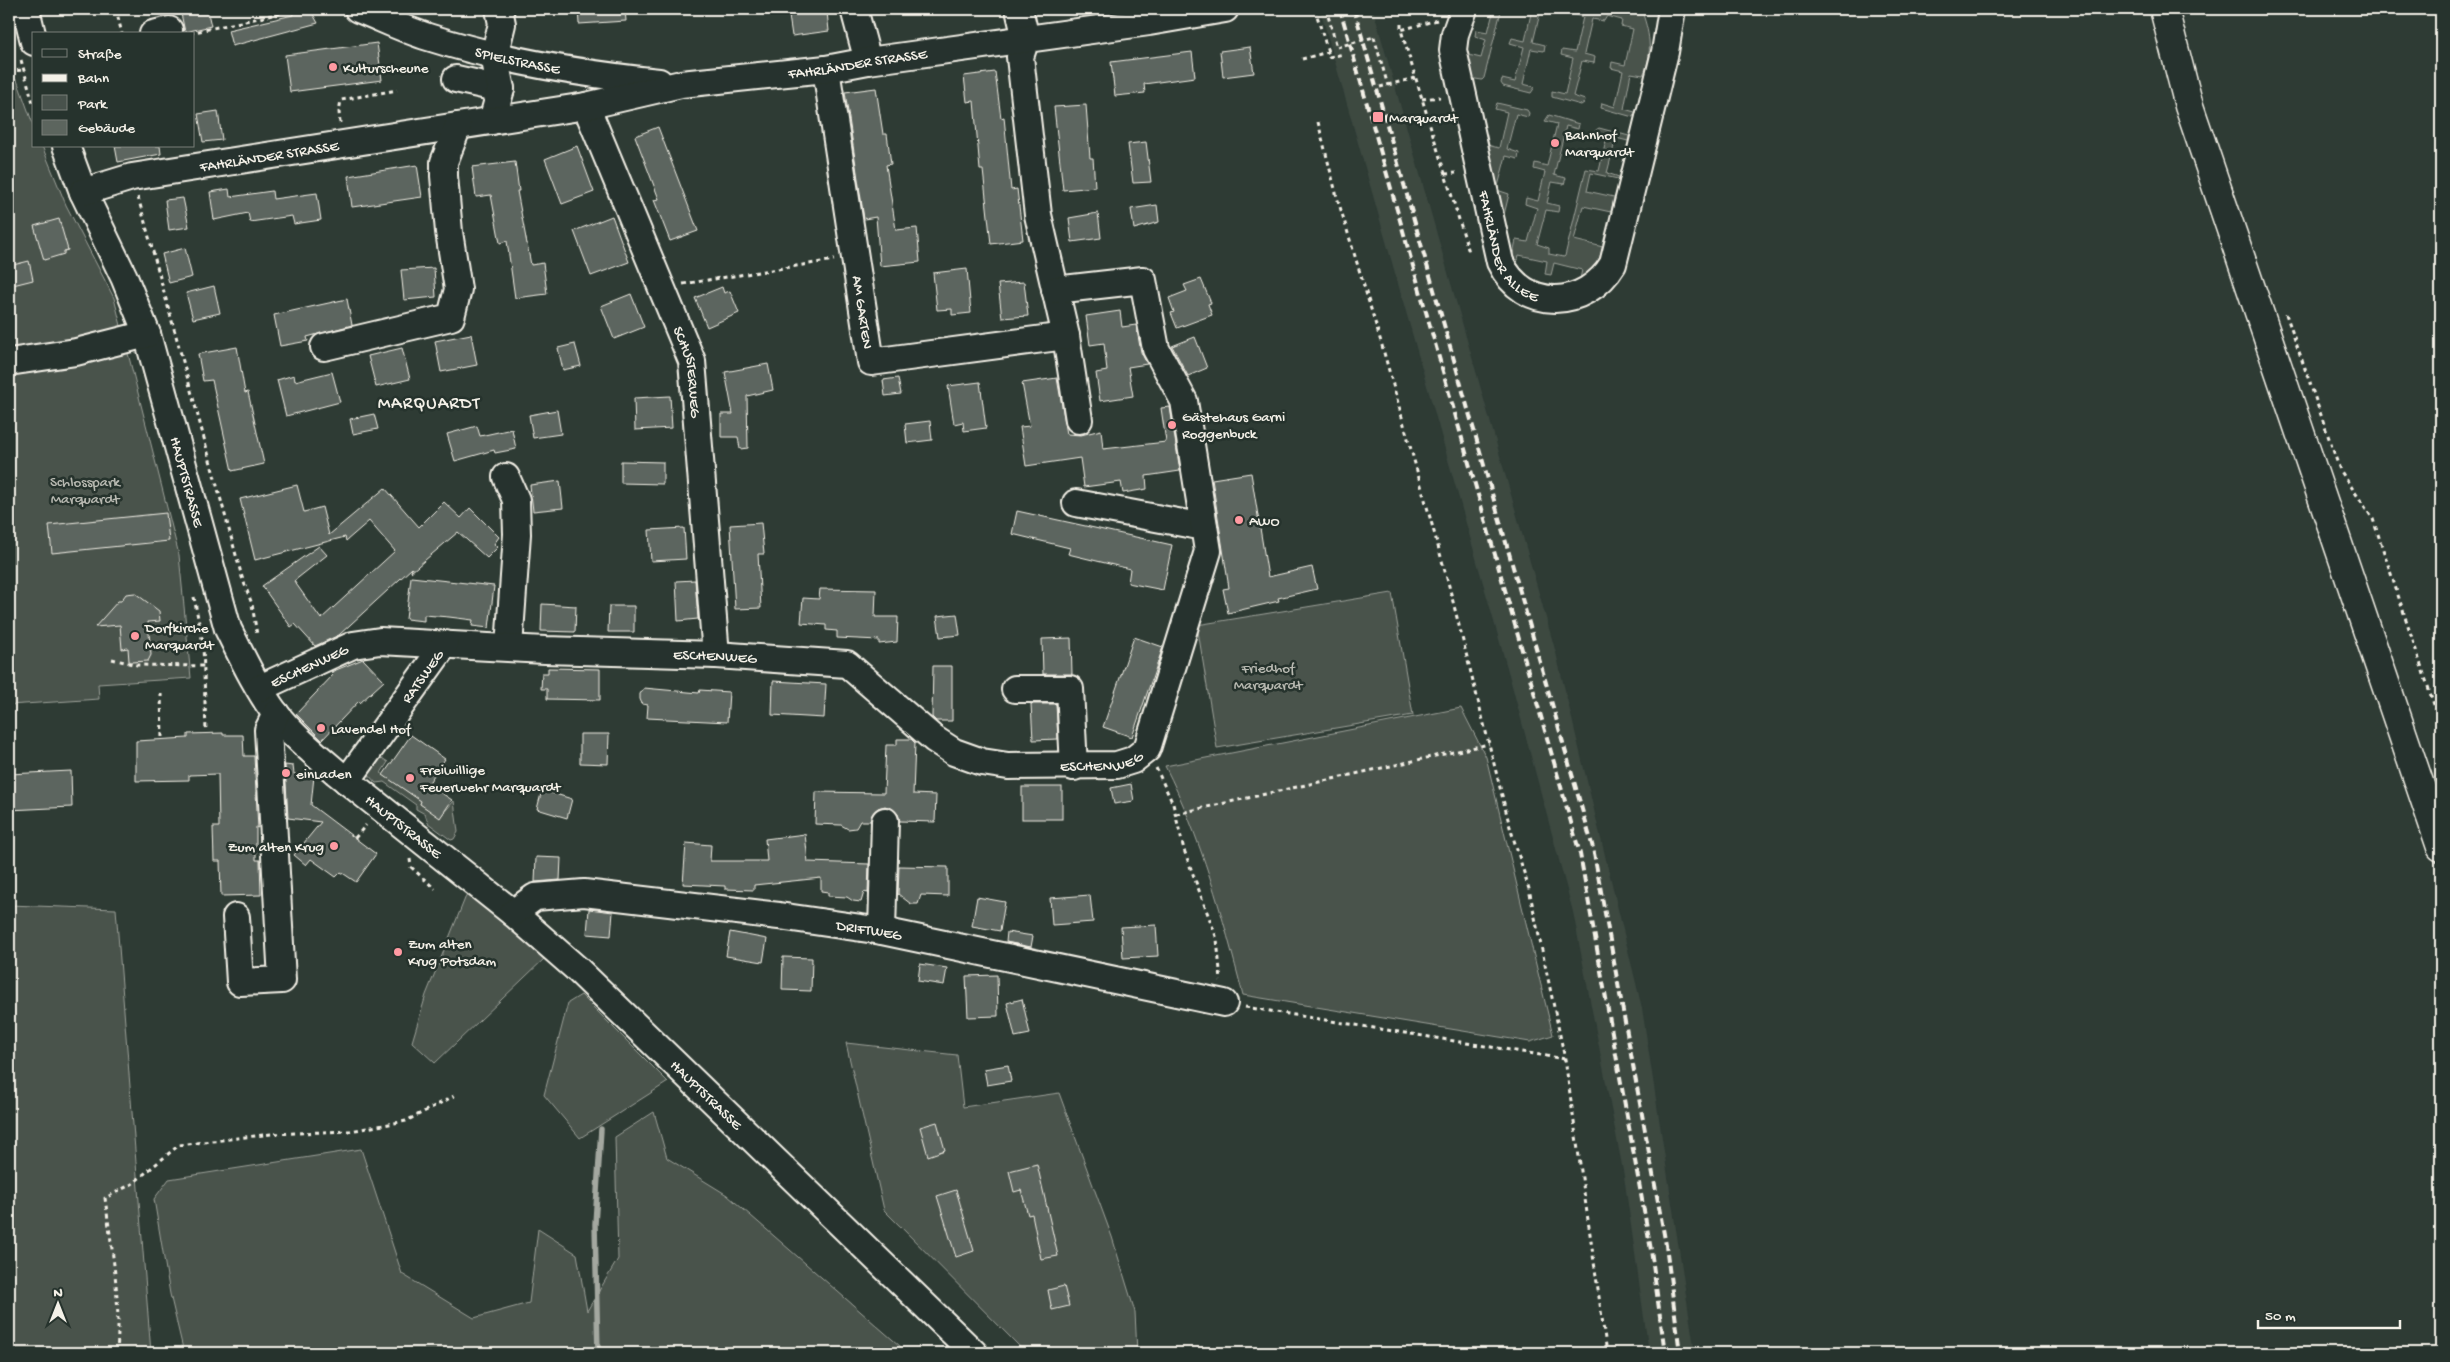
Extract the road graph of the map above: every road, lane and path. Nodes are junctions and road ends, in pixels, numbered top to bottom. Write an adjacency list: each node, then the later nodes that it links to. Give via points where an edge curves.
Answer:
1 (26, 9): 20 (street)
2 (116, 9): 18 (path)
3 (275, 9): 19 (path, via 282,13)
4 (358, 9): 25 (street, SPIELSTRASSE, via 427,37)
5 (499, 9): 25 (street, via 502,24)
6 (854, 9): 27 (street)
7 (1019, 9): 21 (street)
8 (1224, 9): 21 (street, FAHRLÄNDER STRASSE)
9 (1314, 9): 22 (path)
10 (1326, 9): 34 (path, bridge, via 1337,47 1374,37)
11 (1659, 9): 23 (street, FAHRLÄNDER ALLEE, via 1665,31)
12 (1672, 9): 23 (street, FAHRLÄNDER ALLEE)
13 (2147, 9): 41 (main road)
14 (2164, 9): 41 (main road)
15 (1454, 13): 17 (path); 23 (street, FAHRLÄNDER ALLEE, via 1453,50 1500,262 1511,280 1544,298 1558,300 1585,293 1606,276 1613,264)
16 (1401, 24): 17 (path)
17 (1401, 30): 31 (path)
18 (122, 32)
19 (175, 32)
20 (32, 34)
21 (1026, 39): 27 (street, FAHRLÄNDER STRASSE); 54 (street, via 1020,57 1038,215)
22 (1328, 52): 24 (path, via 1329,58); 26 (path)
23 (1665, 52)
24 (1344, 54)
25 (494, 56): 33 (street, SPIELSTRASSE, via 597,75); 36 (street)
26 (1302, 59)
27 (868, 61): 28 (street, FAHRLÄNDER STRASSE)
28 (826, 69): 33 (street, FAHRLÄNDER STRASSE); 52 (street, AM GARTEN)
29 (23, 70): 30 (path)
30 (9, 71)
31 (1415, 78): 34 (path); 39 (path)
32 (456, 79): 36 (street)
33 (682, 84): 40 (street, FAHRLÄNDER STRASSE)
34 (1388, 86): 35 (path)
35 (1380, 87)
36 (501, 89): 42 (street)
37 (397, 90): 45 (path, via 341,100 339,112)
38 (1440, 97): 39 (path)
39 (1422, 99): 48 (path)
40 (586, 106): 42 (street, FAHRLÄNDER STRASSE); 53 (street, SCHUSTERWEG)
41 (2189, 106): 84 (main road)
42 (492, 121): 44 (street, FAHRLÄNDER STRASSE)
43 (1318, 122): 78 (path, via 1448,582)
44 (458, 126): 45 (street, FAHRLÄNDER STRASSE); 58 (street, via 444,162 448,232 458,289 451,317)
45 (344, 144): 49 (street, FAHRLÄNDER STRASSE)
46 (67, 148): 50 (street, HAUPTSTRASSE)
47 (1456, 173): 48 (path)
48 (1445, 174): 51 (path, via 1468,249)
49 (132, 177): 50 (street, FAHRLÄNDER STRASSE); 65 (path, via 252,604)
50 (83, 192): 56 (street, HAUPTSTRASSE)
51 (1472, 248)
52 (854, 257): 53 (path); 57 (street, AM GARTEN, via 871,362)
53 (662, 288): 68 (street, SCHUSTERWEG, via 692,361)
54 (1055, 290): 57 (street); 63 (street, ESCHENWEG, via 1143,280 1156,349 1184,401)
55 (2286, 312): 75 (path, via 2340,470 2372,519)
56 (147, 334): 59 (street, via 76,352); 71 (street, HAUPTSTRASSE, via 228,628)
57 (1066, 336): 60 (street)
58 (324, 347)
59 (9, 362)
60 (1079, 420)
61 (506, 477): 67 (street, via 516,500 517,534)
62 (1076, 503): 63 (street)
63 (1204, 527): 79 (street, ESCHENWEG, via 1208,550)
64 (194, 596): 70 (path)
65 (258, 640)
66 (445, 644): 67 (street, ESCHENWEG); 71 (street, ESCHENWEG, via 380,641 353,645); 81 (street, RATSWEG)
67 (509, 647): 68 (street, ESCHENWEG)
68 (716, 655): 80 (street, ESCHENWEG, via 847,664 934,739 954,752 982,762 1008,766)
69 (112, 659): 70 (path, via 138,665)
70 (204, 666): 76 (path)
71 (260, 688): 74 (street, HAUPTSTRASSE)
72 (1015, 689): 80 (street, via 1070,689)
73 (161, 693): 77 (path)
74 (276, 714): 81 (street, HAUPTSTRASSE); 86 (street, via 268,730 282,980 240,982)
75 (2441, 726)
76 (206, 732)
77 (162, 738)
78 (1489, 744): 82 (path); 89 (path, via 1529,889)
79 (1147, 750): 80 (street, ESCHENWEG, via 1133,760 1117,765); 82 (path)
80 (1074, 767)
81 (347, 781): 85 (street, HAUPTSTRASSE)
82 (1176, 814): 88 (path, via 1184,850 1217,939)
83 (885, 821): 87 (street)
84 (2441, 847)
85 (514, 913): 87 (street, DRIFTWEG, via 535,898 584,893); 92 (street, HAUPTSTRASSE, via 577,969)
86 (236, 916)
87 (882, 931): 88 (street, DRIFTWEG)
88 (1224, 1004): 89 (path)
89 (1565, 1059): 93 (path)
90 (454, 1096): 91 (path, via 406,1121 350,1131 271,1134 179,1145 132,1184 105,1198 117,1293)
91 (117, 1353)
92 (974, 1353)
93 (1607, 1353)

